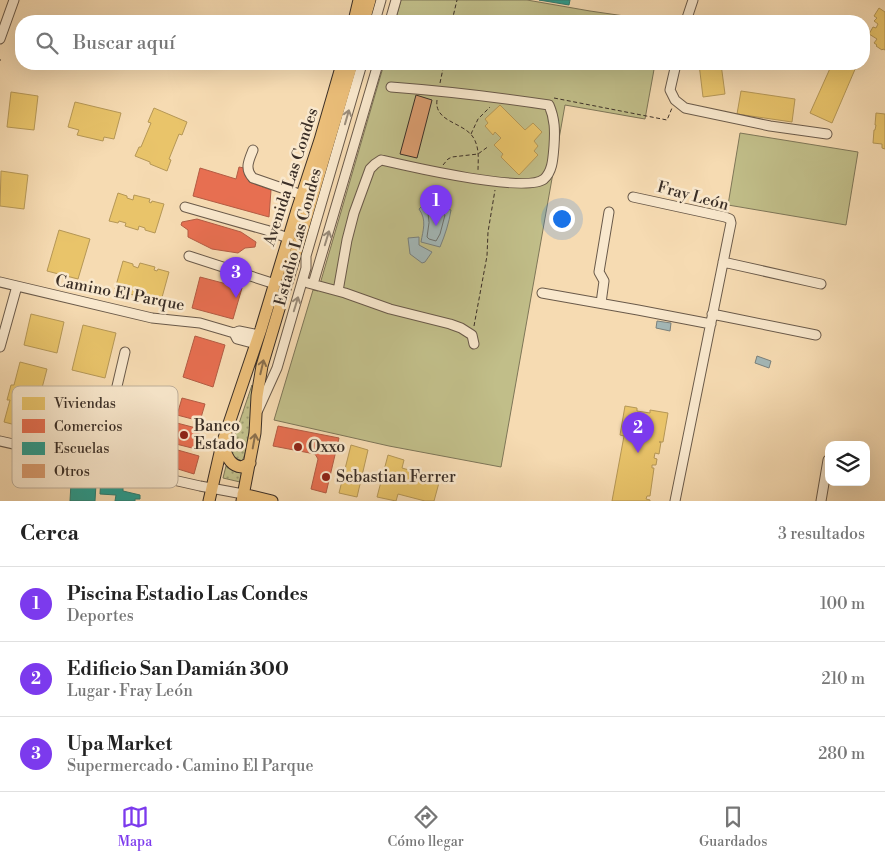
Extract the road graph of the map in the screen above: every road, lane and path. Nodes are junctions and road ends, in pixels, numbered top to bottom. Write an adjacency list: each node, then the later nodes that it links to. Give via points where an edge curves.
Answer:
1 (14, 0): 14 (street)
2 (359, 0): 8 (main road)
3 (370, 0): 9 (main road)
4 (381, 0): 10 (street)
5 (396, 0): 11 (street)
6 (456, 0): 12 (path)
7 (693, 0): 13 (street)
8 (355, 15)
9 (366, 15)
10 (376, 15)
11 (392, 15)
12 (453, 15)
13 (688, 15)
14 (0, 39)
15 (340, 70): 36 (main road, Avenida Las Condes)
16 (350, 70): 60 (main road, Avenida Las Condes, one-way to 16, via 263,360)
17 (360, 70): 28 (street, Estadio Las Condes, one-way to 17)
18 (376, 70): 29 (street)
19 (443, 70): 22 (path)
20 (675, 70): 25 (street, via 670,90)
21 (391, 87): 22 (street)
22 (439, 90): 23 (street); 26 (path, via 438,111)
23 (500, 97): 26 (path, via 478,119); 35 (street, via 549,105 555,135 552,162 546,178 536,183)
24 (550, 97): 25 (path, via 667,120)
25 (675, 100): 27 (street, via 685,108)
26 (470, 134): 32 (path)
27 (827, 134)
28 (340, 137): 29 (street); 44 (street, Estadio Las Condes, via 306,256)
29 (356, 142): 46 (street, one-way to 29)
30 (489, 146): 32 (path)
31 (253, 150): 36 (street, via 247,168 253,178)
32 (478, 154): 33 (path, via 452,157); 34 (path, via 477,171)
33 (441, 170)
34 (486, 180): 35 (street); 49 (street, via 381,160 375,164 370,169 354,214)
35 (498, 182): 56 (path, via 494,191)
36 (302, 195): 40 (main road, Avenida Las Condes)
37 (633, 197): 42 (street, Fray León, via 730,218)
38 (184, 207): 40 (street)
39 (609, 212): 51 (street, via 599,272 604,281)
40 (288, 238): 45 (main road, Avenida Las Condes)
41 (189, 256): 45 (street)
42 (723, 262): 47 (street); 52 (street, Fray León)
43 (0, 282): 48 (street, Camino El Parque)
44 (302, 282): 46 (street); 60 (street, Estadio Las Condes, one-way to 44, via 277,368)
45 (275, 284): 55 (main road, Avenida Las Condes)
46 (313, 284): 49 (street)
47 (821, 284)
48 (17, 286): 55 (street, Camino El Parque, via 152,318 200,323 234,333 239,331); 57 (street)
49 (338, 291): 56 (street, via 390,309 450,324 461,328)
50 (542, 293): 51 (street)
51 (602, 303): 53 (street)
52 (712, 314): 53 (street, Fray León); 54 (street)
53 (711, 324): 69 (street, Fray León)
54 (816, 335)
55 (258, 340): 61 (main road, Avenida Las Condes)
56 (473, 340)
57 (0, 347)
58 (125, 352): 59 (street)
59 (117, 386)
60 (255, 415): 62 (main road, Avenida Las Condes, one-way to 60)
61 (222, 444): 62 (main road, via 234,465 242,467); 65 (main road, Avenida Las Condes)
62 (250, 463): 66 (main road, Avenida Las Condes)
63 (825, 478): 70 (street)
64 (178, 481): 65 (street)
65 (211, 488): 66 (street); 67 (main road, Avenida Las Condes)
66 (242, 498): 68 (main road)
67 (209, 501)
68 (272, 501)
69 (675, 501)
70 (821, 501)

